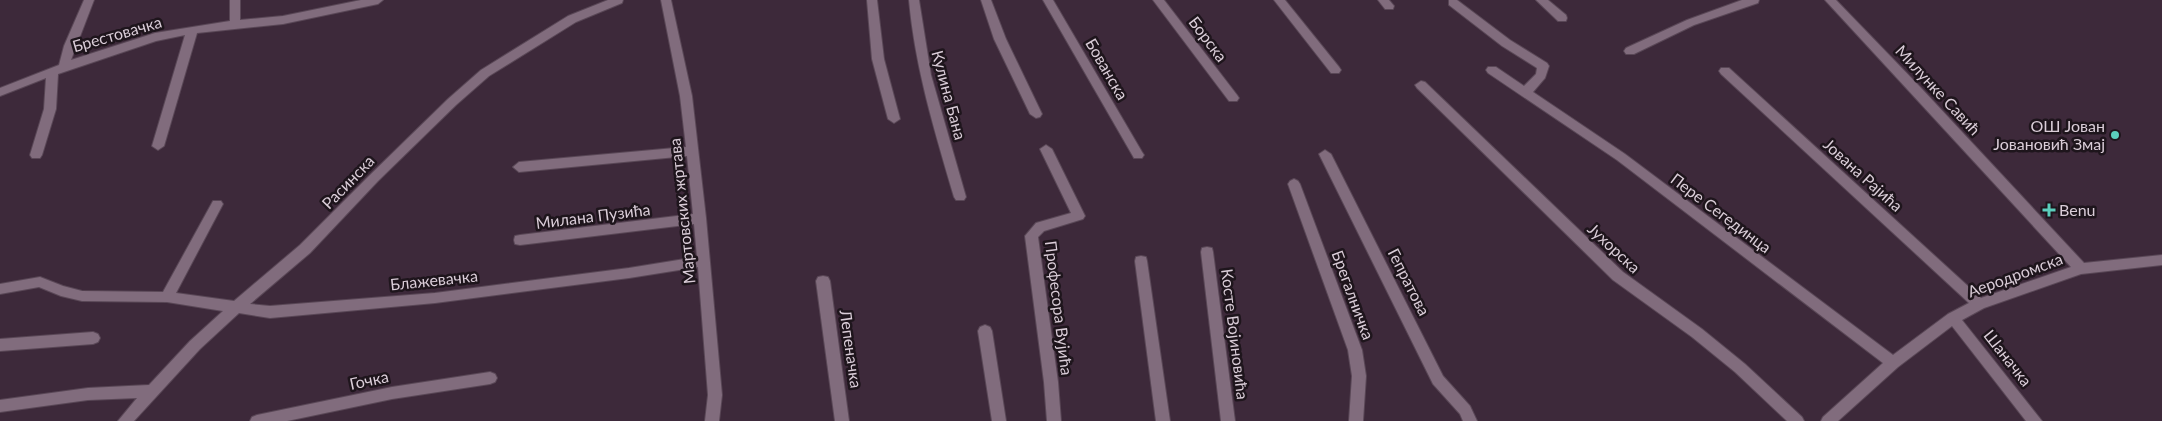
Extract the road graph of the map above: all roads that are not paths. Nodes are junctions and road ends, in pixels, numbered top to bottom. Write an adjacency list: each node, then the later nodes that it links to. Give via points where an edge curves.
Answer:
1 (88, 0): 20 (street)
2 (235, 0): 17 (street)
3 (378, 0): 17 (street, Брестовачка, via 283,20)
4 (618, 0): 52 (street, Расинска, via 556,28 485,73 374,178 305,249)
5 (666, 0): 33 (street, Мартовских жртава, via 686,96)
6 (872, 0): 30 (street, via 878,59)
7 (914, 0): 39 (street, Кулина Бана, via 924,71)
8 (986, 0): 29 (street, via 1000,39)
9 (1048, 0): 36 (street, Бованска)
10 (1158, 0): 28 (street, Борска)
11 (1280, 0): 21 (street)
12 (1541, 0): 16 (street)
13 (1754, 0): 19 (street, via 1708,16)
14 (1830, 0): 47 (street, Милунке Савић)
15 (1452, 2): 27 (street, via 1543,66 1541,75)
16 (1562, 18)
17 (235, 24): 18 (street, Брестовачка)
18 (192, 31): 20 (street, Брестовачка, via 155,37); 31 (street)
19 (1630, 51)
20 (64, 66): 24 (street, Брестовачка)
21 (1335, 70)
22 (1492, 70): 27 (street, Пере Сегединца)
23 (1725, 71): 51 (street, Јована Рајића)
24 (52, 72): 26 (street, Брестовачка); 35 (street, via 50,109)
25 (1421, 84): 71 (street, Јухорска, via 1618,276 1697,333)
26 (0, 92)
27 (1526, 92): 57 (street, Пере Сегединца, via 1621,157)
28 (1232, 98)
29 (1036, 114)
30 (894, 119)
31 (158, 146)
32 (1046, 150): 66 (street, Професора Вујића, via 1079,216 1040,227 1031,236)
33 (691, 151): 37 (street); 41 (street, Мартовских жртава)
34 (1325, 154): 70 (street, Гепратова, via 1438,380)
35 (36, 155)
36 (1138, 155)
37 (519, 167)
38 (1294, 184): 69 (street, Брегалничка, via 1355,350 1359,376)
39 (960, 197)
40 (216, 204): 50 (street)
41 (700, 218): 42 (street, Милана Пузића); 46 (street, Мартовских жртава)
42 (520, 240)
43 (1207, 252): 68 (street, Косте Војиновића)
44 (1141, 260): 67 (street)
45 (2162, 260): 47 (street, Аеродромска)
46 (704, 261): 52 (street, Блажевачка, via 408,300 270,312); 63 (street, Мартовских жртава, via 715,395)
47 (2081, 269): 51 (street, Аеродромска)
48 (823, 281): 64 (street, Лепеначка)
49 (0, 288): 50 (street, Блажевачка, via 40,282 82,296)
50 (167, 297): 52 (street, Блажевачка)
51 (1979, 304): 53 (street, Аеродромска)
52 (235, 308): 59 (street, Расинска)
53 (1953, 318): 57 (street, Аеродромска); 73 (street, Шаначка)
54 (985, 331): 65 (street)
55 (93, 338): 56 (street)
56 (0, 344)
57 (1893, 363): 72 (street, Аеродромска)
58 (490, 378): 62 (street, Гочка, via 449,383)
59 (151, 391): 60 (street, via 88,394); 61 (street, Расинска)
60 (0, 406)
61 (126, 421)
62 (257, 421)
63 (712, 421)
64 (842, 421)
65 (999, 421)
66 (1054, 421)
67 (1163, 421)
68 (1228, 421)
69 (1356, 421)
70 (1470, 421)
71 (1797, 421)
72 (1828, 421)
73 (2035, 421)

